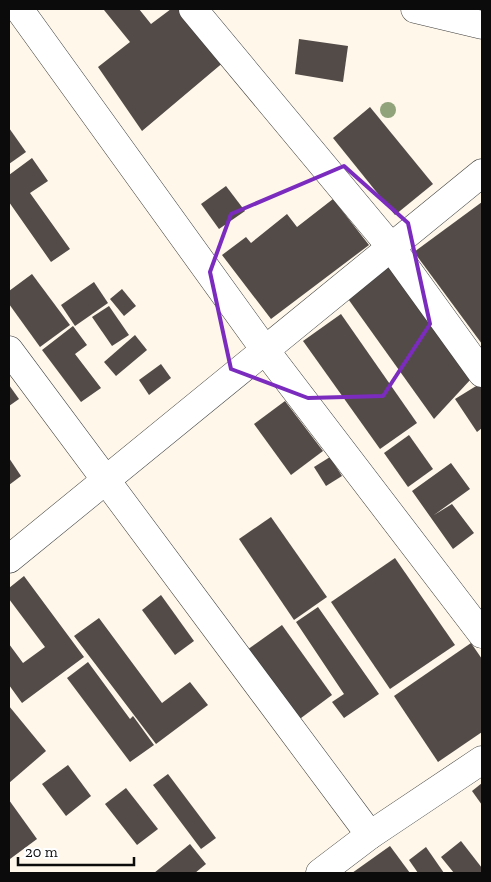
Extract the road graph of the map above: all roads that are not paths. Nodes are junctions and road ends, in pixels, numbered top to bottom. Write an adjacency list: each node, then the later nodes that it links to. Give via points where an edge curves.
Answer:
1 (19, 9): 8 (street)
2 (193, 9): 6 (street)
3 (415, 9): 4 (street)
4 (482, 25)
5 (482, 173): 6 (street)
6 (391, 247): 8 (street); 9 (street)
7 (9, 350): 10 (street)
8 (265, 350): 10 (street); 12 (street)
9 (482, 373)
10 (105, 481): 11 (street); 14 (street)
11 (9, 559)
12 (482, 634)
13 (482, 760): 14 (street)
14 (370, 835): 15 (street)
15 (320, 873)

